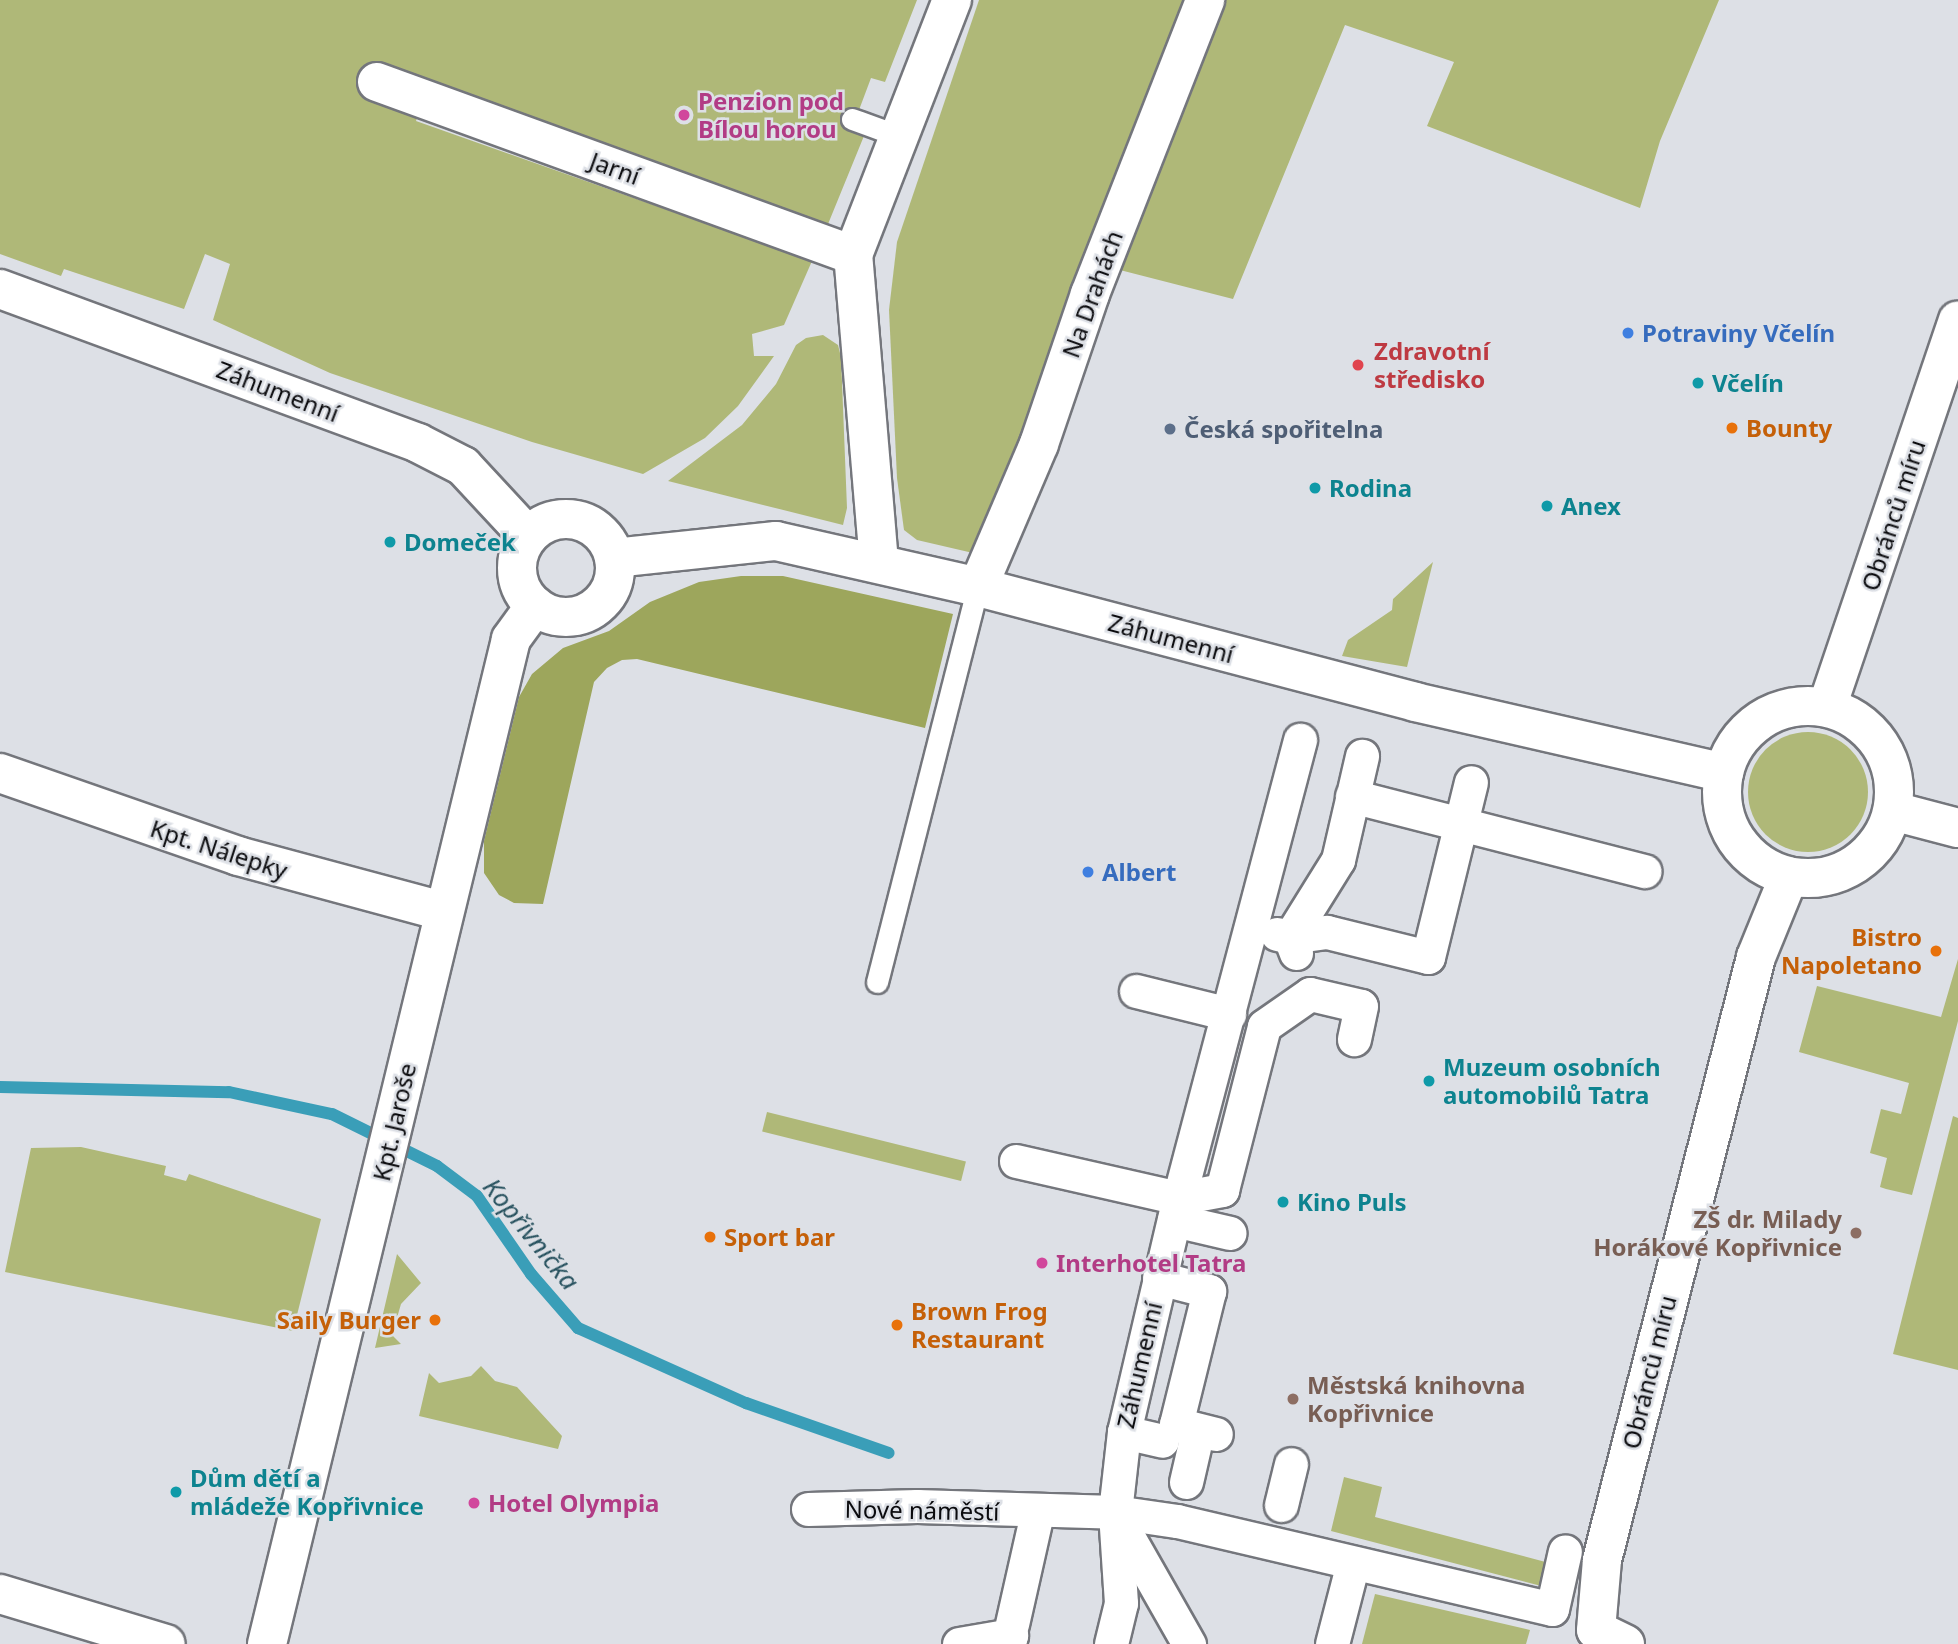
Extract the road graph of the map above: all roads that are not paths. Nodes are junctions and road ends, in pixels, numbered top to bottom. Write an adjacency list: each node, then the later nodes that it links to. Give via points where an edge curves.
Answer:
1 (952, 0): 5 (street)
2 (1205, 0): 12 (street, Na Drahách, via 1090,294 1039,444)
3 (376, 82): 6 (street, Jarní)
4 (852, 119): 5 (lane)
5 (899, 136): 6 (street)
6 (853, 255): 11 (street)
7 (0, 289): 9 (street, Záhumenní, via 418,443 463,466)
8 (1958, 321): 14 (street, Obránců míru)
9 (528, 536): 10 (street, via 555,520 570,519 598,531); 13 (street, via 519,557 518,580)
10 (614, 558): 11 (street, Záhumenní, via 776,541); 13 (street, via 611,588 591,610 563,617)
11 (878, 563): 12 (street, Záhumenní)
12 (978, 587): 18 (street, Záhumenní, via 1415,702); 29 (lane)
13 (535, 606): 26 (street, Kpt. Jaroše, via 511,639)
14 (1827, 707): 18 (street, via 1793,706 1762,718 1738,742); 21 (street, via 1858,721 1881,745 1894,777)
15 (1300, 740): 27 (street, Záhumenní)
16 (1362, 756): 20 (street)
17 (0, 772): 26 (street, Kpt. Nálepky, via 238,856)
18 (1724, 773): 25 (street, via 1723,807 1735,838 1758,862)
19 (1471, 782): 22 (street)
20 (1352, 796): 22 (street); 28 (street, via 1338,860)
21 (1893, 811): 23 (street); 25 (street, via 1879,842 1854,865 1823,877)
22 (1462, 824): 24 (street); 28 (street, via 1428,957 1327,932)
23 (1958, 828)
24 (1645, 871)
25 (1789, 876): 49 (street, Obránců míru, via 1756,957 1602,1560)
26 (442, 911): 51 (street, Kpt. Jaroše)
27 (1253, 927): 28 (street); 31 (street, Záhumenní)
28 (1300, 966): 32 (street, via 1361,1006); 34 (street, via 1264,1026 1222,1190)
29 (877, 982)
30 (1136, 991): 31 (street)
31 (1229, 1014): 34 (street, Záhumenní)
32 (1354, 1039)
33 (1016, 1161): 34 (street)
34 (1176, 1209): 35 (street); 36 (street, Záhumenní)
35 (1230, 1233)
36 (1159, 1278): 37 (street, Záhumenní); 38 (street, via 1209,1291 1176,1424)
37 (1124, 1432): 38 (street); 42 (street, Záhumenní)
38 (1189, 1439): 40 (street)
39 (1291, 1464): 44 (street)
40 (1182, 1499): 42 (street, Nové náměstí); 44 (street, Nové náměstí)
41 (808, 1508): 43 (street, Nové náměstí, via 917,1506)
42 (1115, 1512): 43 (street, Nové náměstí); 53 (street, via 1121,1603); 54 (street)
43 (1037, 1513): 48 (street, Nové náměstí)
44 (1277, 1523): 46 (street, Nové náměstí)
45 (1564, 1550): 46 (street, Nové náměstí, via 1552,1609 1421,1567)
46 (1353, 1563): 55 (street)
47 (0, 1594): 50 (street)
48 (1011, 1634): 52 (street, Nové náměstí)
49 (1611, 1637)
50 (166, 1644)
51 (267, 1644)
52 (959, 1644)
53 (1111, 1644)
54 (1189, 1644)
55 (1332, 1644)

